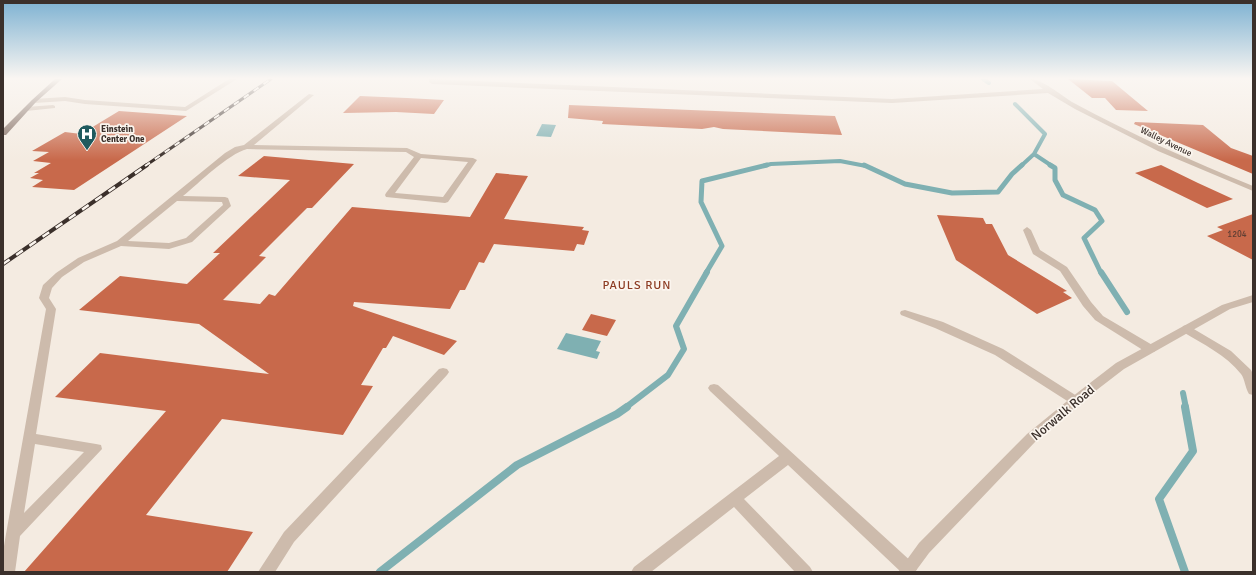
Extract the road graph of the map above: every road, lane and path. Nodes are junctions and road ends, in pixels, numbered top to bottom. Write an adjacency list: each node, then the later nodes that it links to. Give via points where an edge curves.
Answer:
1 (29, 106): 7 (main road)
2 (53, 106): 7 (street)
3 (140, 106): 4 (street, via 186,109)
4 (191, 106)
5 (298, 106): 9 (street)
6 (1077, 106): 11 (street, Walley Avenue, via 1184,161)
7 (26, 109): 8 (main road)
8 (3, 133)
9 (247, 147): 10 (street, via 407,150); 12 (street, via 228,155)
10 (420, 156): 10 (street, via 435,157 473,160 445,200 389,195)
11 (1253, 189)
12 (175, 198): 14 (street); 14 (street, via 225,200 227,206 189,240 169,246)
13 (1027, 230): 18 (street, via 1036,252 1064,269 1086,304 1099,318)
14 (120, 243): 23 (street, via 81,260 47,287 44,298 51,309)
15 (1253, 298): 17 (street, Norwalk Road, via 1226,307)
16 (905, 312): 22 (street, via 999,352)
17 (1187, 329): 18 (street, Norwalk Road); 21 (street, via 1227,354 1247,373)
18 (1150, 349): 22 (street, Norwalk Road, via 1120,366)
19 (443, 372): 29 (street, via 289,537)
20 (714, 388): 24 (street)
21 (1253, 391)
22 (1076, 401): 27 (street, Norwalk Road, via 1031,438 924,548)
23 (30, 438): 26 (street); 26 (street, via 96,449)
24 (788, 457): 25 (street); 27 (street)
25 (735, 498): 30 (street); 31 (street)
26 (13, 534): 28 (street)
27 (907, 570)
28 (7, 572)
29 (266, 572)
30 (639, 572)
31 (806, 572)

